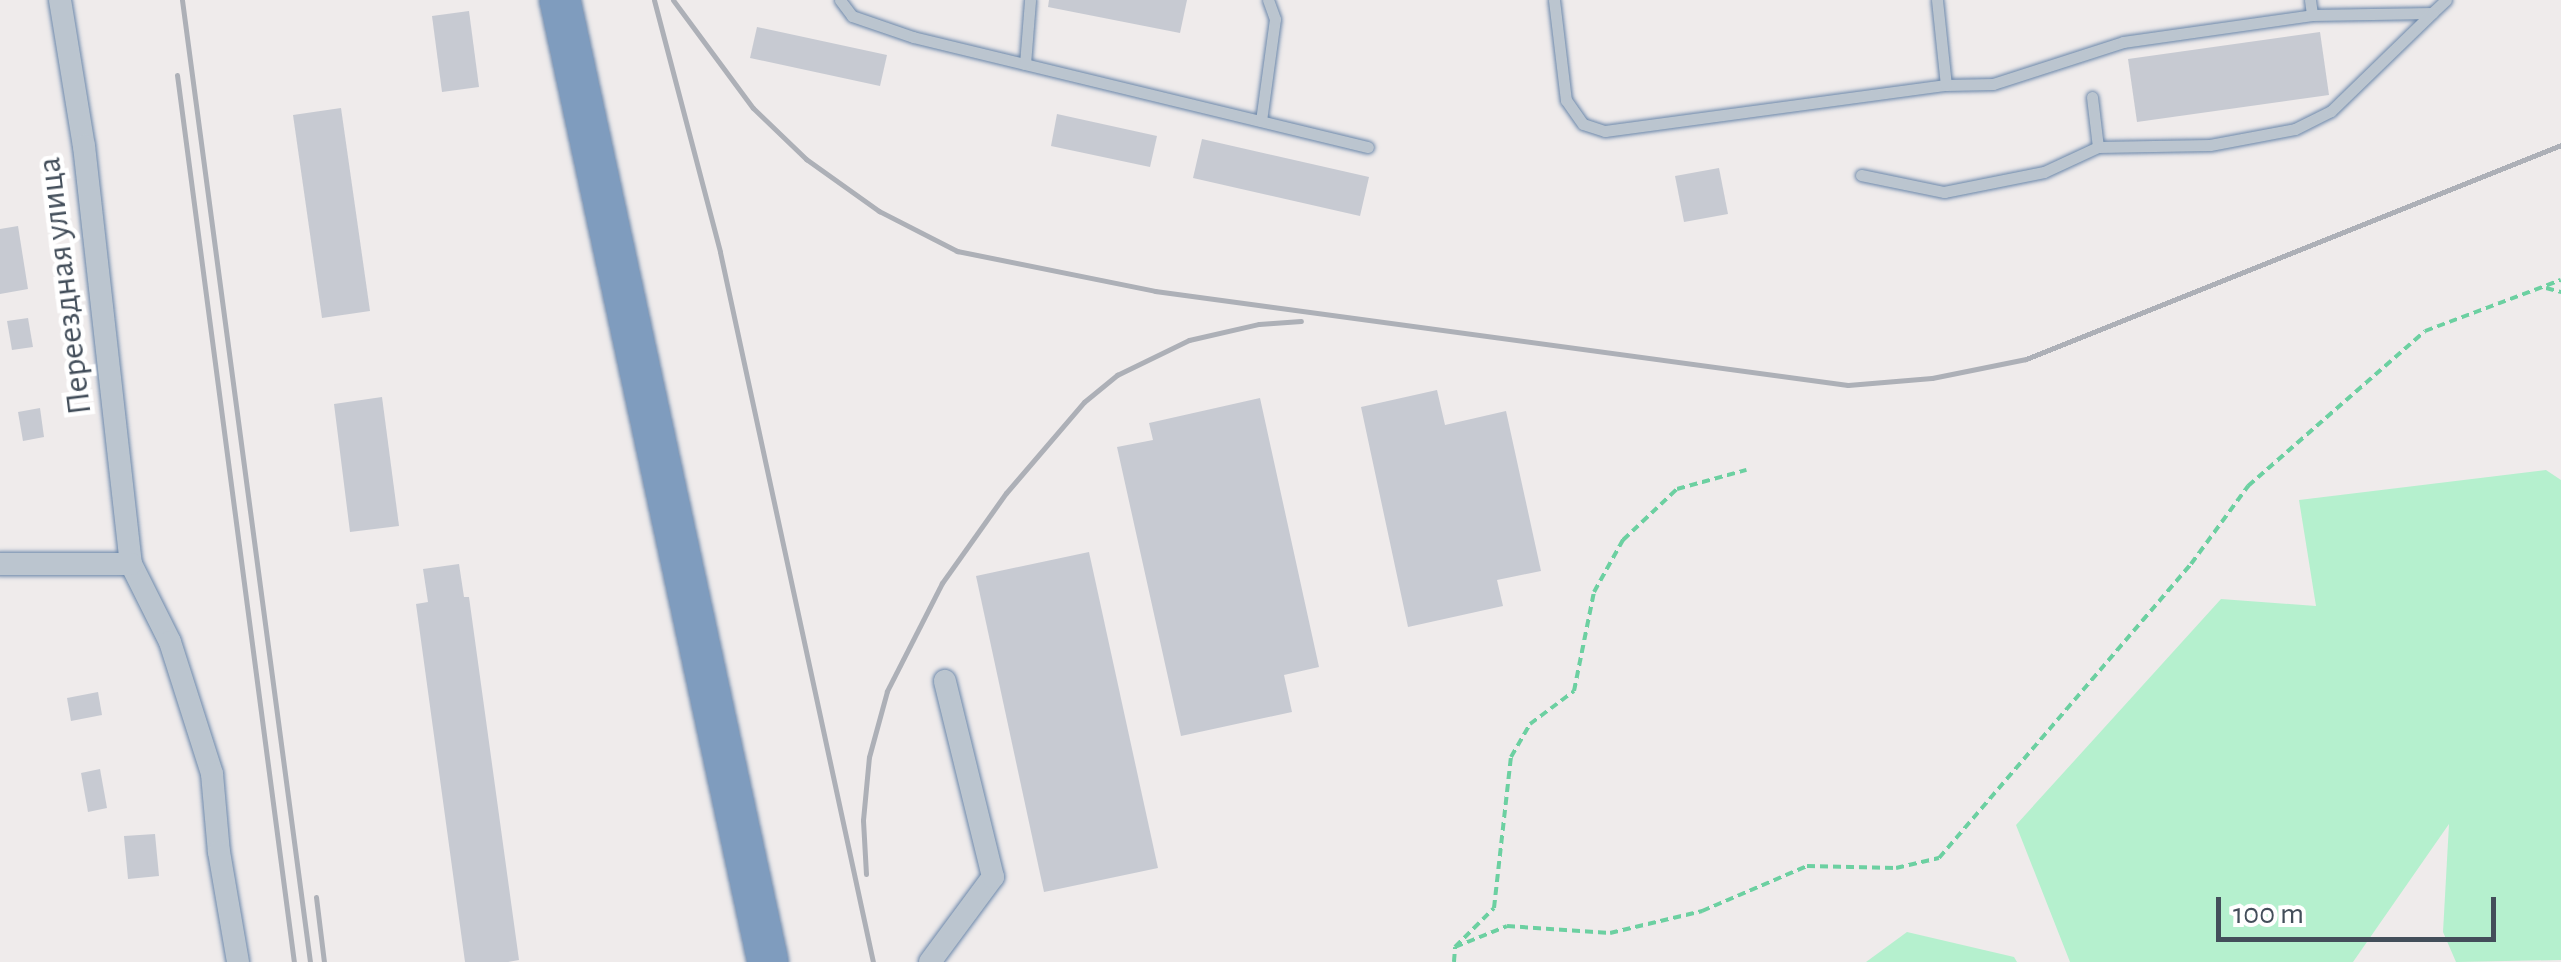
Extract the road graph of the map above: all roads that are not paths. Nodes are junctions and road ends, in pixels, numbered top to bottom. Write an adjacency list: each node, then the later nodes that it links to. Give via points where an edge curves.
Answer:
1 (60, 0): 20 (street, Переездная улица, via 84,146)
2 (560, 0): 23 (highway)
3 (840, 0): 12 (lane, via 852,16)
4 (1030, 0): 12 (lane)
5 (1268, 0): 15 (lane, via 1276,19)
6 (1554, 0): 13 (lane, via 1566,100 1583,124 1606,131)
7 (1937, 0): 13 (lane)
8 (2310, 0): 11 (lane)
9 (2446, 0): 10 (lane)
10 (2432, 13): 11 (lane); 17 (lane, via 2331,111 2295,128 2210,145)
11 (2312, 15): 13 (lane, via 2123,42 1993,84)
12 (1025, 64): 15 (lane)
13 (1946, 85)
14 (2092, 97): 17 (lane)
15 (1261, 121): 16 (lane)
16 (1368, 147)
17 (2098, 147): 18 (lane, via 2044,172 1944,192)
18 (1861, 175)
19 (0, 564): 20 (street)
20 (131, 564): 22 (street, via 170,642 212,774)
21 (945, 682): 24 (street, via 993,877)
22 (238, 962)
23 (768, 962)
24 (930, 962)

